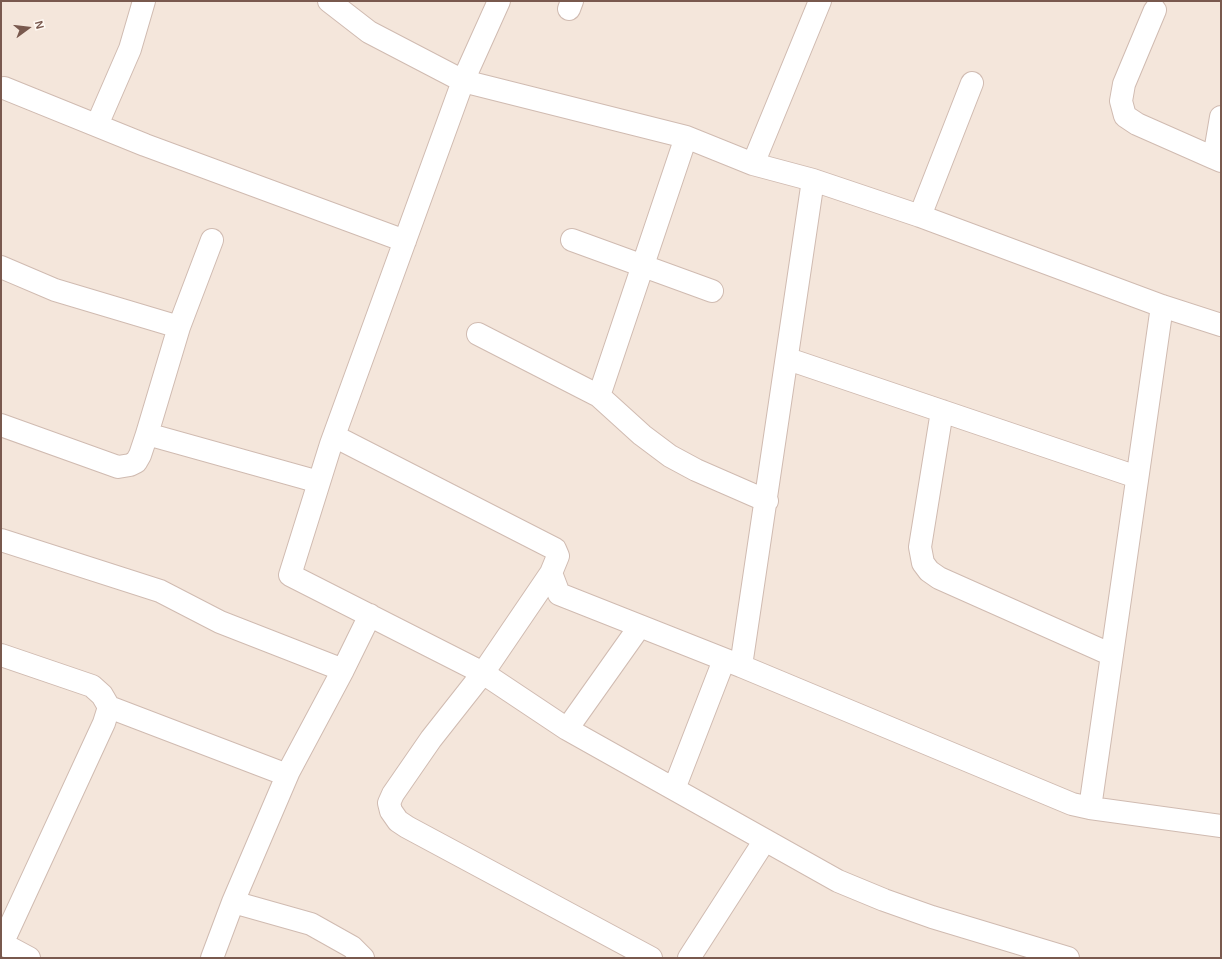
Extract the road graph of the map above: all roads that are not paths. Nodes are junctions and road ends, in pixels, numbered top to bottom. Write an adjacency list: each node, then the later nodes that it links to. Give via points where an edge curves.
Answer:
1 (144, 1): 10 (street, via 130,49)
2 (329, 1): 6 (street, via 369,32)
3 (499, 1): 6 (street)
4 (820, 1): 13 (street)
5 (1155, 10): 12 (street, via 1124,84 1121,101 1126,116 1137,124)
6 (463, 81): 11 (street); 18 (street)
7 (972, 83): 15 (street)
8 (4, 88): 10 (street)
9 (1221, 117): 12 (street)
10 (97, 125): 18 (street)
11 (686, 137): 13 (street); 20 (street)
12 (1218, 159)
13 (753, 164): 14 (street)
14 (813, 180): 15 (street); 26 (street)
15 (920, 216): 22 (street)
16 (212, 240): 24 (street)
17 (572, 240): 20 (street)
18 (405, 241): 31 (street)
19 (1, 266): 24 (street, via 55,290)
20 (642, 266): 21 (street); 27 (street)
21 (712, 290)
22 (1162, 306): 23 (street); 32 (street)
23 (1221, 325)
24 (179, 327): 30 (street)
25 (478, 334): 27 (street)
26 (788, 359): 28 (street); 34 (street)
27 (598, 396): 34 (street, via 670,456)
28 (942, 411): 32 (street); 40 (street, via 920,546 923,563 938,578)
29 (1, 425): 30 (street, via 118,466 136,462)
30 (147, 434): 33 (street)
31 (334, 436): 33 (street); 36 (street, via 555,549 558,556)
32 (1137, 477): 40 (street)
33 (319, 482): 37 (street, via 290,574)
34 (767, 501): 41 (street)
35 (1, 540): 42 (street, via 160,591 220,622)
36 (551, 573): 38 (street, via 559,594); 43 (street)
37 (370, 616): 42 (street); 43 (street)
38 (640, 626): 41 (street); 45 (street)
39 (1, 655): 44 (street, via 92,686)
40 (1112, 655): 48 (street)
41 (733, 663): 47 (street); 48 (street, via 1057,798)
42 (343, 670): 46 (street)
43 (483, 673): 45 (street); 56 (street, via 431,739 393,794 389,803 391,812 407,827)
44 (109, 706): 46 (street); 52 (street, via 104,723)
45 (567, 729): 47 (street)
46 (287, 775): 51 (street)
47 (674, 789): 50 (street)
48 (1090, 808): 49 (street)
49 (1221, 826)
50 (765, 840): 57 (street); 58 (street, via 838,881 884,900)
51 (233, 902): 54 (street); 55 (street, via 311,924 352,947)
52 (2, 943): 53 (street)
53 (29, 958)
54 (212, 958)
55 (364, 958)
56 (651, 958)
57 (688, 958)
58 (1068, 958)

